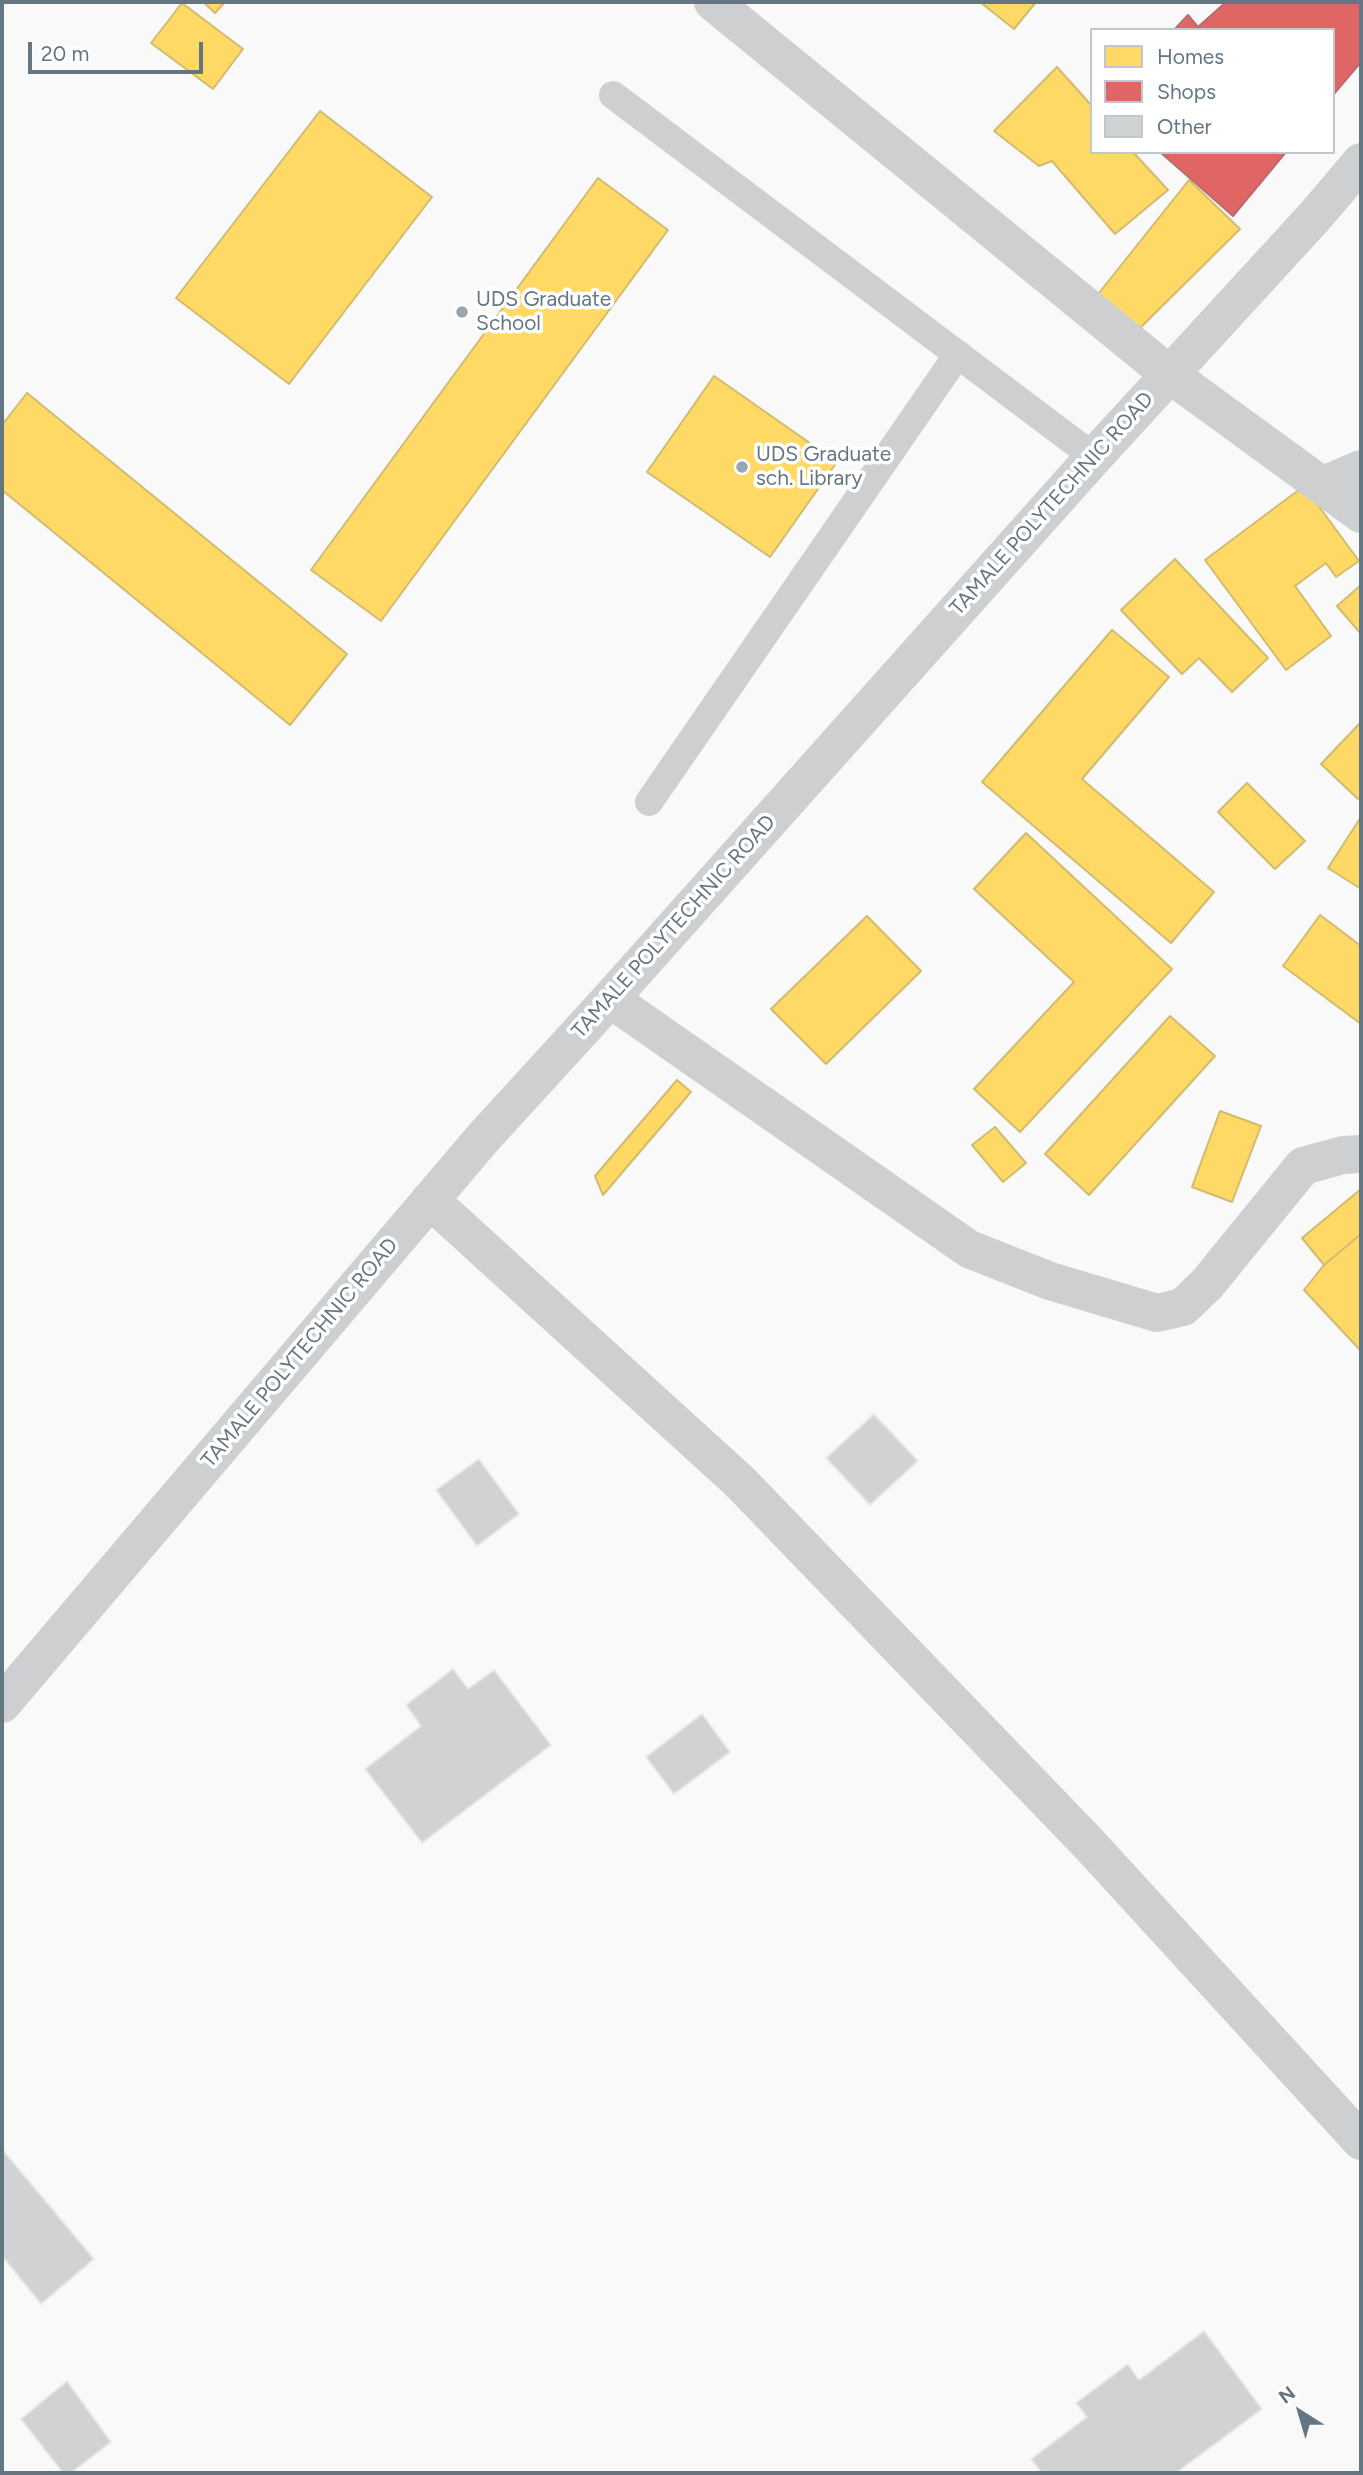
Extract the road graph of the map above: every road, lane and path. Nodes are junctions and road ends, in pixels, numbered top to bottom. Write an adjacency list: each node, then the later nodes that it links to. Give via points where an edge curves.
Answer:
1 (713, 2): 5 (street)
2 (613, 95): 4 (lane)
3 (1361, 162): 5 (street, TAMALE POLYTECHNIC ROAD)
4 (958, 354): 6 (lane); 10 (lane)
5 (1169, 374): 6 (street, TAMALE POLYTECHNIC ROAD); 8 (street)
6 (1094, 457): 11 (street, TAMALE POLYTECHNIC ROAD)
7 (1361, 469): 8 (street)
8 (1324, 485): 9 (street)
9 (1361, 514)
10 (649, 802)
11 (610, 999): 12 (street, via 969,1249 1050,1281 1157,1313 1183,1307 1207,1284 1303,1166); 13 (street, TAMALE POLYTECHNIC ROAD)
12 (1361, 1154)
13 (430, 1199): 14 (street, TAMALE POLYTECHNIC ROAD); 15 (street, via 740,1482 1089,1843)
14 (2, 1704)
15 (1361, 2141)

